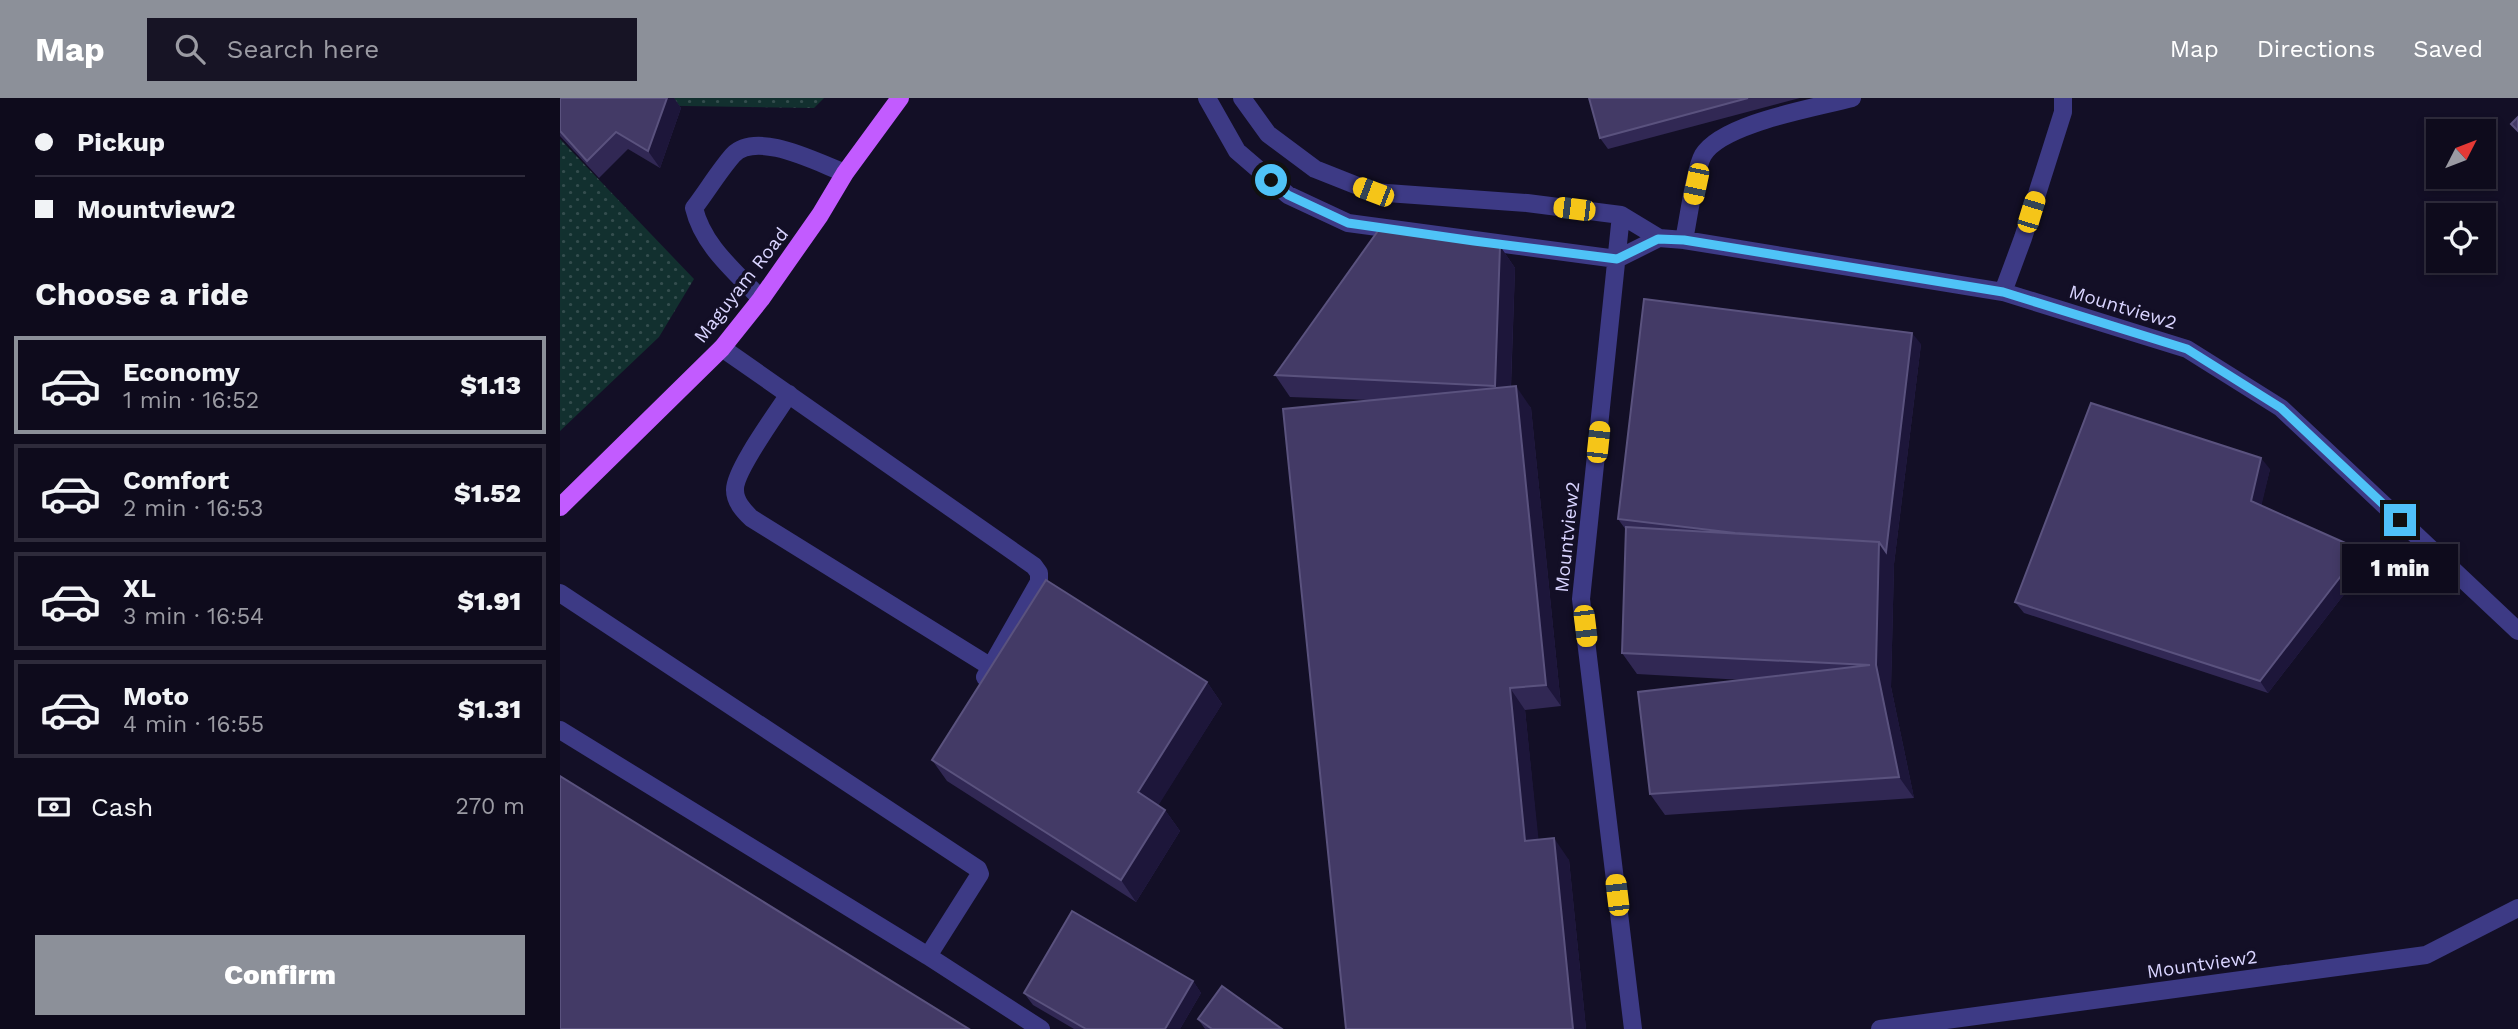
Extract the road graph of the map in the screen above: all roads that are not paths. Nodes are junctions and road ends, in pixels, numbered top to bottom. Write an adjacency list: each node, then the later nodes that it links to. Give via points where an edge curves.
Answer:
1 (900, 98): 6 (main road, Maguyam Road)
2 (1207, 98): 10 (lane, via 1237,151 1288,195 1348,223)
3 (1242, 98): 7 (lane, via 1268,134 1315,169 1373,192)
4 (1852, 98): 9 (lane, via 1735,129 1716,140 1702,156)
5 (2063, 98): 11 (lane, via 2063,112)
6 (845, 173): 12 (main road, Maguyam Road); 12 (lane, via 766,144 748,146 735,153 694,208 709,243)
7 (1621, 215): 8 (lane); 10 (lane, Mountview2)
8 (1658, 239): 9 (lane, Mountview2); 10 (lane)
9 (1684, 240): 11 (lane, Mountview2)
10 (1617, 259): 24 (lane, Mountview2, via 1581,599)
11 (2003, 292): 17 (lane, Mountview2, via 2187,349 2281,408)
12 (761, 299): 13 (main road, Maguyam Road)
13 (723, 348): 14 (lane); 15 (main road, Maguyam Road)
14 (789, 394): 18 (lane, via 1034,566 1038,582); 18 (lane, via 739,473 735,491 740,506 751,518)
15 (560, 507)
16 (560, 593): 22 (lane, via 978,869 980,874)
17 (2518, 631)
18 (991, 667): 19 (lane)
19 (978, 691)
20 (560, 730): 22 (lane)
21 (2518, 908): 25 (lane, Mountview2, via 2426,955)
22 (928, 956): 23 (lane)
23 (1041, 1029)
24 (1633, 1029)
25 (1881, 1029)

